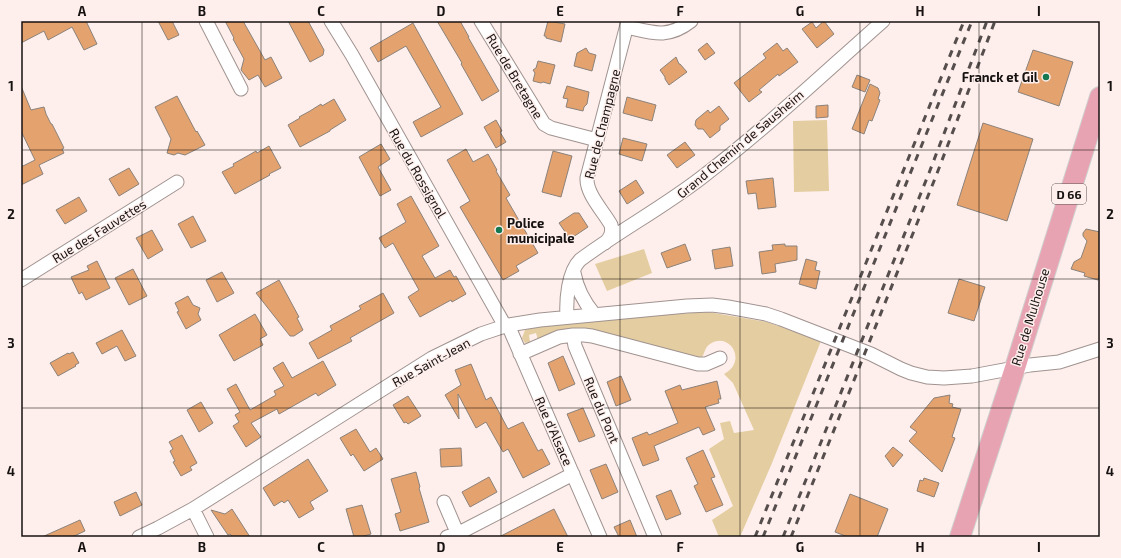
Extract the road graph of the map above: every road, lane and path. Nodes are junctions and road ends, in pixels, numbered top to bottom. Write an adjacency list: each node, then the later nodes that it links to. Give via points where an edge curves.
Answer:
1 (206, 21): 7 (street)
2 (330, 21): 16 (street, Rue du Rossignol, via 352,55)
3 (481, 21): 9 (street, Rue de Bretagne, via 544,124)
4 (692, 21): 6 (street, via 683,28 668,33 649,32)
5 (883, 21): 11 (street, Grand Chemin de Sausheim, via 719,164 677,196)
6 (628, 24): 9 (street, Rue de Champagne)
7 (241, 90)
8 (1100, 97): 21 (main road, Rue de Mulhouse / D 66)
9 (597, 140): 11 (street, Rue de Champagne, via 587,182 590,193 612,225 611,236)
10 (177, 182): 13 (street, Rue des Fauvettes)
11 (604, 244): 12 (street, Grand Chemin de Sausheim, via 580,260)
12 (573, 271): 14 (street, via 579,290); 15 (street, Grand Chemin de Sausheim, via 567,301)
13 (21, 280)
14 (594, 314): 15 (street, Rue Saint-Jean); 21 (street, Rue Saint-Jean, via 687,306 728,307 766,314 796,324 911,373 927,377 972,376)
15 (567, 317): 16 (street, Rue Saint-Jean)
16 (506, 326): 19 (street, Rue d'Alsace); 24 (street, Rue Saint-Jean, via 481,334 432,358)
17 (573, 334): 19 (street, via 559,337); 20 (street, via 592,336 698,364 706,364); 29 (street, Rue du Pont, via 575,346)
18 (1100, 349): 21 (street, Rue Saint-Jean, via 1059,362)
19 (520, 354): 22 (street, Rue d'Alsace)
20 (720, 358)
21 (1015, 368): 30 (main road, Rue de Mulhouse / D 66)
22 (573, 474): 25 (street); 28 (street, Rue d'Alsace)
23 (444, 502): 25 (street)
24 (194, 509): 26 (street, Rue Saint-Jean); 27 (street)
25 (454, 536)
26 (139, 537)
27 (207, 537)
28 (600, 537)
29 (655, 537)
30 (960, 537)

